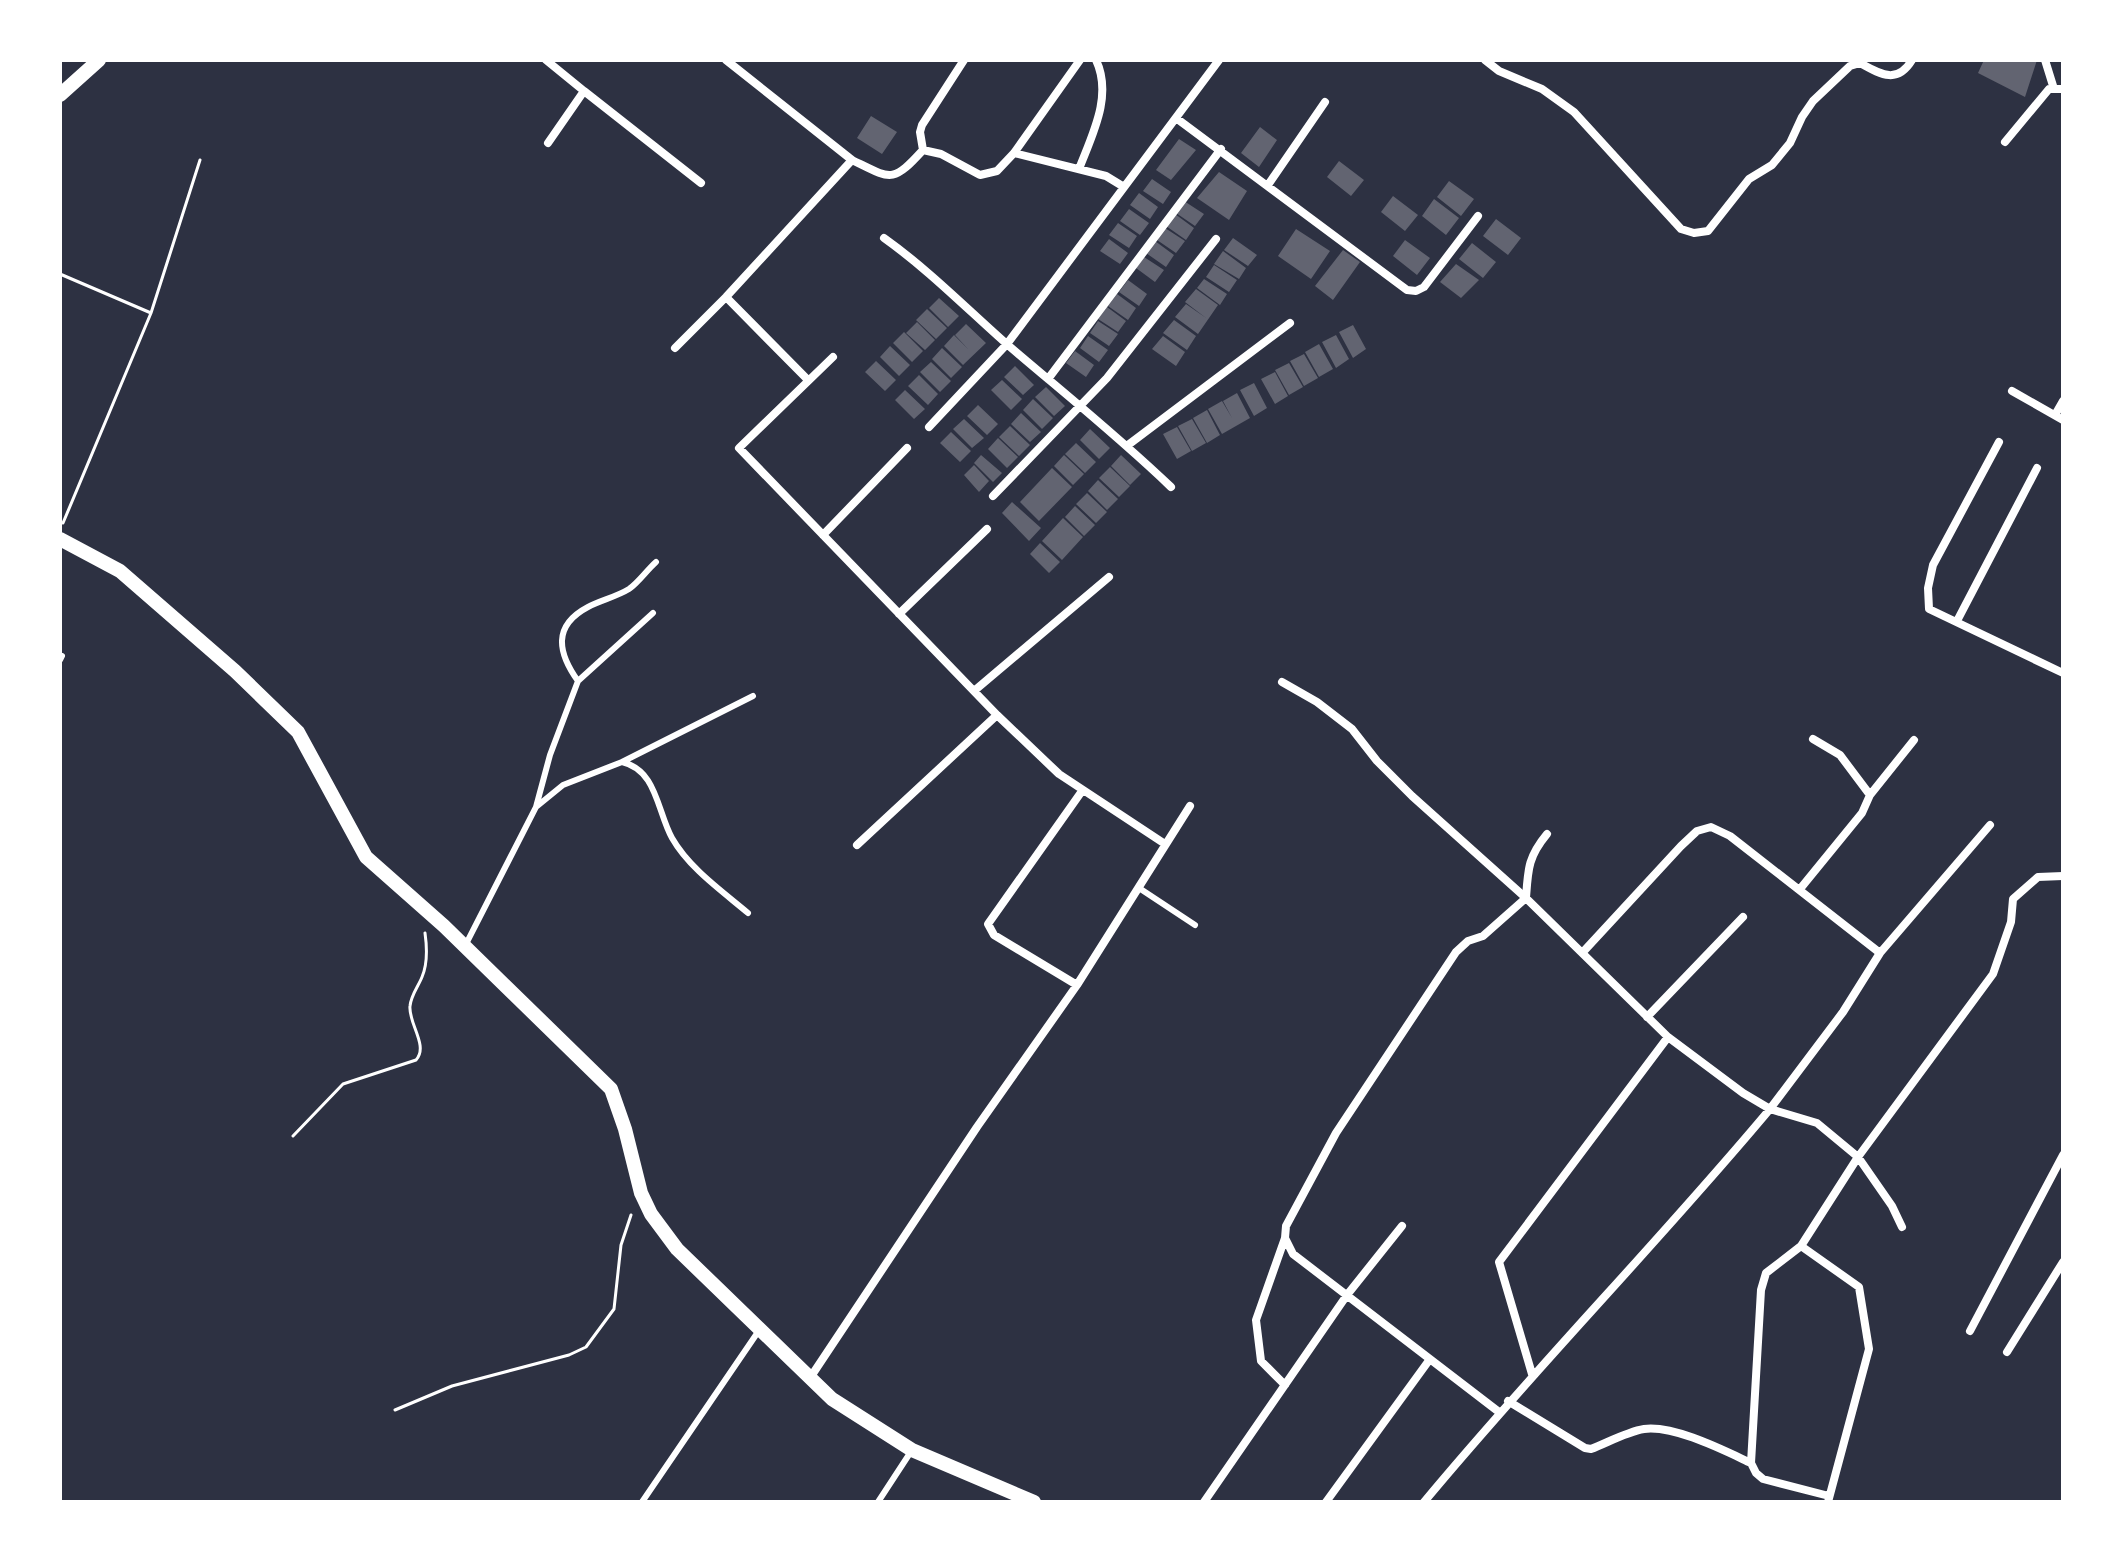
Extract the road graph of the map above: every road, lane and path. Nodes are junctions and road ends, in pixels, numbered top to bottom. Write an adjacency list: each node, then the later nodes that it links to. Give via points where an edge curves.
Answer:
1 (546, 60): 12 (street)
2 (726, 60): 22 (street)
3 (964, 60): 19 (street, via 922,125)
4 (1080, 60): 20 (street)
5 (1096, 60): 23 (street, via 1104,95)
6 (1219, 60): 15 (street)
7 (1485, 60): 8 (street, via 1574,112 1664,213 1694,233 1708,231 1749,179 1772,165 1813,101 1850,66 1860,63 1884,76 1908,68)
8 (1912, 60)
9 (2045, 60): 11 (street)
10 (97, 61): 13 (street)
11 (2058, 89): 16 (street, via 2049,89)
12 (584, 91): 17 (street); 24 (street)
13 (60, 95)
14 (1325, 102): 25 (street)
15 (1176, 118): 18 (street); 26 (street)
16 (2005, 142)
17 (548, 143)
18 (1221, 149): 25 (street); 37 (street)
19 (923, 150): 20 (street, via 980,175 997,171); 22 (street, via 896,176)
20 (1014, 153): 23 (street)
21 (200, 160): 32 (path)
22 (852, 160): 31 (street)
23 (1079, 169): 26 (street)
24 (701, 183)
25 (1268, 185): 27 (street, via 1407,290 1424,287)
26 (1124, 187): 34 (street)
27 (1478, 216)
28 (884, 238): 34 (street)
29 (1216, 239): 41 (street)
30 (60, 274): 32 (path)
31 (726, 297): 35 (street); 38 (street)
32 (151, 313): 51 (path)
33 (1290, 323): 45 (street)
34 (1007, 344): 37 (street); 43 (street)
35 (675, 348)
36 (833, 357): 38 (street)
37 (1048, 379): 41 (street)
38 (808, 380): 52 (street, via 739,448)
39 (2012, 391): 42 (street)
40 (2063, 401): 42 (street)
41 (1081, 407): 45 (street); 49 (street)
42 (2059, 417)
43 (929, 427)
44 (1999, 442): 58 (street, via 1933,565 1929,609)
45 (1128, 445): 48 (street)
46 (907, 448): 52 (street)
47 (2037, 468): 58 (street)
48 (1171, 487)
49 (993, 496)
50 (987, 529): 57 (street)
51 (60, 531)
52 (823, 535): 57 (street)
53 (60, 539): 80 (street, via 120,571 298,732 366,857)
54 (656, 562): 60 (lane, via 631,588 584,609 567,624 560,639 565,663)
55 (1109, 577): 62 (street)
56 (653, 613): 60 (lane)
57 (899, 614): 62 (street)
58 (1957, 621): 59 (street)
59 (2062, 670)
60 (578, 681): 71 (lane)
61 (1282, 682): 79 (street, via 1352,729 1412,796)
62 (974, 691): 64 (street)
63 (753, 696): 67 (lane)
64 (997, 715): 68 (street); 75 (street)
65 (1813, 739): 69 (street, via 1840,755)
66 (1914, 740): 69 (street)
67 (622, 762): 71 (lane, via 563,785); 81 (lane, via 648,780 682,853)
68 (1082, 791): 74 (street); 87 (street, via 988,924 994,935)
69 (1870, 795): 78 (street, via 1862,813)
70 (1190, 806): 74 (street)
71 (536, 807): 84 (lane)
72 (1990, 825): 86 (street)
73 (1547, 834): 79 (street, via 1529,862)
74 (1165, 844): 77 (street)
75 (857, 845)
76 (2060, 875): 93 (street, via 2038,877 2013,899 1993,974)
77 (1139, 888): 83 (lane); 87 (street)
78 (1800, 889): 85 (street, via 1730,836 1711,827 1697,831); 86 (street)
79 (1526, 898): 85 (street); 97 (street, via 1456,952 1336,1133 1286,1226)
80 (421, 905): 84 (street); 91 (path, via 427,956 410,1003 420,1056 343,1084)
81 (748, 913)
82 (1743, 917): 88 (street)
83 (1195, 925)
84 (465, 946): 94 (street, via 611,1089)
85 (1583, 952): 88 (street)
86 (1880, 953): 90 (street)
87 (1077, 985): 106 (street)
88 (1647, 1017): 89 (street)
89 (1668, 1037): 90 (street); 105 (street, via 1499,1262)
90 (1770, 1109): 93 (street, via 1817,1123); 105 (street)
91 (293, 1136)
92 (2063, 1155): 102 (street)
93 (1858, 1157): 96 (street); 98 (street)
94 (641, 1193): 101 (street, via 677,1249); 109 (path, via 621,1245 614,1309 586,1347 452,1386)
95 (1402, 1226): 100 (street)
96 (1902, 1227)
97 (1285, 1238): 100 (street, via 1293,1254); 107 (street, via 1256,1320 1261,1361)
98 (1801, 1246): 112 (street, via 1766,1273 1761,1290); 113 (street, via 1859,1287 1869,1349)
99 (2063, 1262): 103 (street)
100 (1347, 1295): 104 (street); 107 (street)
101 (760, 1329): 106 (street); 114 (lane)
102 (1970, 1331)
103 (2007, 1352)
104 (1430, 1359): 110 (street); 118 (street)
105 (1532, 1374): 108 (street)
106 (810, 1378): 111 (street, via 832,1399)
107 (1285, 1385): 117 (street)
108 (1508, 1401): 110 (street); 112 (street, via 1585,1448 1654,1429)
109 (395, 1410)
110 (1499, 1412): 119 (street)
111 (912, 1450): 115 (lane); 116 (street)
112 (1751, 1463): 113 (street, via 1763,1479)
113 (1828, 1499)
114 (642, 1502)
115 (878, 1502)
116 (1034, 1502)
117 (1204, 1502)
118 (1326, 1502)
119 (1424, 1502)

